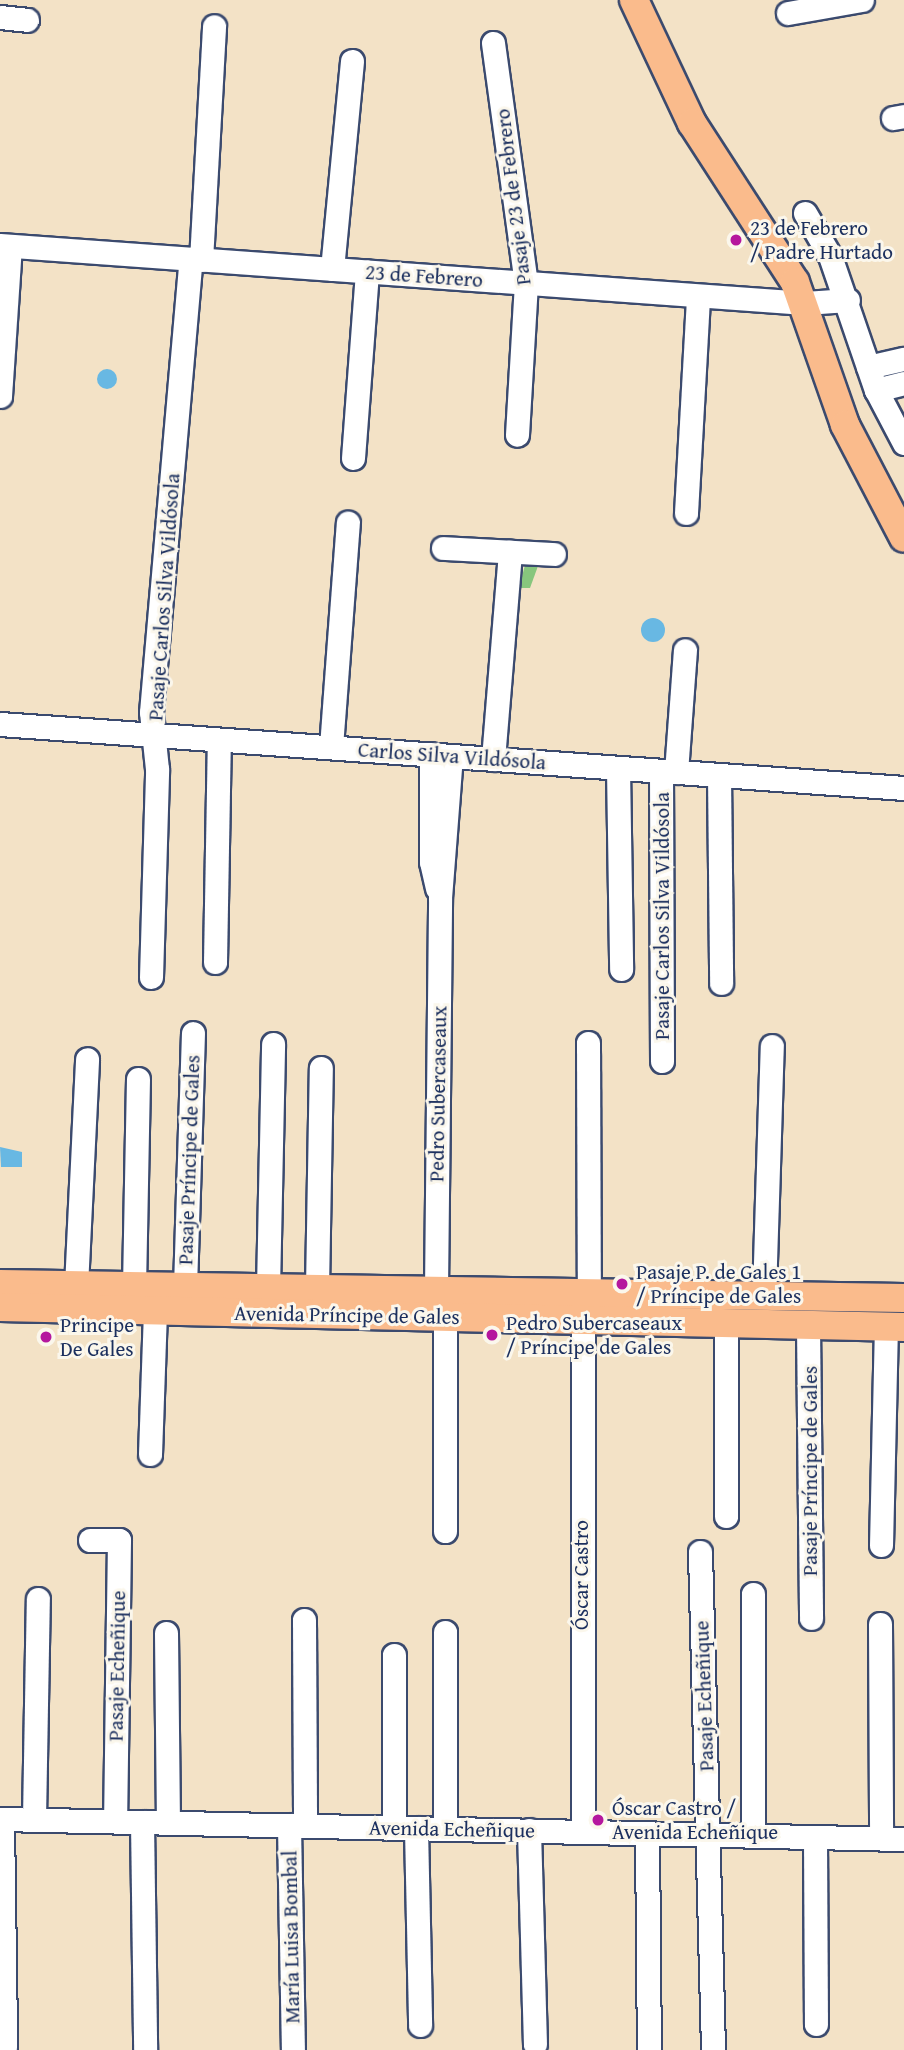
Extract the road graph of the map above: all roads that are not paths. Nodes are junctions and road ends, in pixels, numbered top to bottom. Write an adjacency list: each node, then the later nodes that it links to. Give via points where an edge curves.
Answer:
1 (634, 0): 17 (main road, via 692,123)
2 (862, 0): 3 (street)
3 (788, 13)
4 (0, 17): 5 (street)
5 (27, 20)
6 (214, 26): 11 (street)
7 (493, 43): 14 (street, Pasaje 23 de Febrero)
8 (352, 61): 12 (street)
9 (805, 213): 16 (street)
10 (5, 246): 11 (street, 23 de Febrero); 22 (street)
11 (196, 259): 12 (street, 23 de Febrero); 34 (street, Pasaje Carlos Silva Vildósola, via 151,712)
12 (332, 269): 13 (street, 23 de Febrero)
13 (367, 272): 14 (street, 23 de Febrero); 25 (street)
14 (526, 283): 15 (street, 23 de Febrero); 23 (street, Pasaje 23 de Febrero)
15 (698, 296): 17 (street, 23 de Febrero); 26 (street)
16 (848, 300): 17 (street, 23 de Febrero); 19 (street)
17 (805, 303): 28 (main road, via 845,425)
18 (904, 359): 19 (street)
19 (868, 367): 21 (street)
20 (904, 383): 21 (street)
21 (876, 390): 24 (street)
22 (0, 396)
23 (517, 435)
24 (904, 443)
25 (353, 458)
26 (686, 513)
27 (348, 523): 36 (street)
28 (900, 527)
29 (443, 548): 30 (street)
30 (510, 552): 31 (street); 38 (street)
31 (554, 554)
32 (685, 650): 40 (street, Pasaje Carlos Silva Vildósola)
33 (0, 724): 34 (street, Carlos Silva Vildósola)
34 (155, 735): 35 (street, Carlos Silva Vildósola); 45 (street, Pasaje Carlos Silva Vildósola)
35 (219, 740): 36 (street, Carlos Silva Vildósola); 43 (street)
36 (331, 747): 37 (street, Carlos Silva Vildósola)
37 (441, 755): 38 (street, Carlos Silva Vildósola); 61 (street, Pedro Subercaseaux, via 431,862 440,898)
38 (493, 759): 39 (street, Carlos Silva Vildósola)
39 (618, 768): 40 (street, Carlos Silva Vildósola); 44 (street, Pasaje Carlos Silva Vildósola)
40 (669, 771): 41 (street, Carlos Silva Vildósola); 52 (street, Pasaje Carlos Silva Vildósola)
41 (719, 775): 42 (street, Carlos Silva Vildósola); 46 (street)
42 (904, 788)
43 (215, 962)
44 (621, 969)
45 (150, 977)
46 (721, 983)
47 (193, 1033): 58 (street, Pasaje Príncipe de Gales)
48 (588, 1043): 62 (street)
49 (273, 1044): 59 (street)
50 (772, 1046): 63 (street)
51 (87, 1059): 56 (street)
52 (662, 1061)
53 (321, 1068): 60 (street)
54 (138, 1079): 57 (street)
55 (0, 1284): 56 (main road, Avenida Príncipe de Gales)
56 (76, 1286): 57 (main road, Avenida Príncipe de Gales)
57 (134, 1287): 58 (main road, Avenida Príncipe de Gales)
58 (185, 1287): 59 (main road, Avenida Príncipe de Gales)
59 (268, 1288): 60 (main road, Avenida Príncipe de Gales)
60 (317, 1288): 61 (main road, Avenida Príncipe de Gales)
61 (436, 1290): 62 (main road, Avenida Príncipe de Gales)
62 (589, 1291): 63 (main road, Avenida Príncipe de Gales)
63 (764, 1294): 64 (main road, Avenida Príncipe de Gales)
64 (904, 1298)
65 (0, 1307): 66 (main road, Avenida Príncipe de Gales)
66 (155, 1311): 67 (main road, Avenida Príncipe de Gales); 72 (street)
67 (445, 1317): 68 (main road, Avenida Príncipe de Gales); 74 (street)
68 (583, 1320): 69 (main road, Avenida Príncipe de Gales); 95 (street, Óscar Castro)
69 (726, 1323): 70 (main road, Avenida Príncipe de Gales); 73 (street)
70 (808, 1325): 71 (main road, Avenida Príncipe de Gales); 80 (street, Pasaje Príncipe de Gales)
71 (895, 1326): 76 (street)
72 (150, 1454)
73 (726, 1516)
74 (445, 1531)
75 (90, 1540): 88 (street, Pasaje Echeñique, via 119,1540)
76 (881, 1545)
77 (700, 1552): 97 (street, Pasaje Echeñique)
78 (753, 1594): 98 (street)
79 (38, 1599): 87 (street)
80 (811, 1618)
81 (304, 1620): 91 (street)
82 (880, 1624): 100 (street)
83 (445, 1632): 93 (street)
84 (166, 1633): 90 (street)
85 (394, 1656): 92 (street)
86 (1, 1819): 87 (street, Avenida Echeñique); 104 (street)
87 (34, 1819): 88 (street, Avenida Echeñique)
88 (115, 1821): 89 (street, Avenida Echeñique)
89 (142, 1822): 90 (street, Avenida Echeñique); 105 (street)
90 (168, 1822): 91 (street, Avenida Echeñique)
91 (297, 1825): 92 (street, Avenida Echeñique); 106 (street, María Luisa Bombal)
92 (405, 1828): 93 (street, Avenida Echeñique); 102 (street)
93 (445, 1829): 94 (street, Avenida Echeñique)
94 (529, 1830): 95 (street, Avenida Echeñique); 103 (street)
95 (583, 1831): 96 (street, Avenida Echeñique)
96 (647, 1833): 97 (street, Avenida Echeñique); 107 (street)
97 (708, 1834): 98 (street, Avenida Echeñique); 108 (street, Pasaje Echeñique)
98 (753, 1835): 99 (street, Avenida Echeñique)
99 (815, 1836): 100 (street, Avenida Echeñique); 101 (street)
100 (893, 1838)
101 (816, 2024)
102 (420, 2025)
103 (535, 2044)
104 (5, 2047)
105 (145, 2050)
106 (293, 2050)
107 (649, 2050)
108 (713, 2050)

